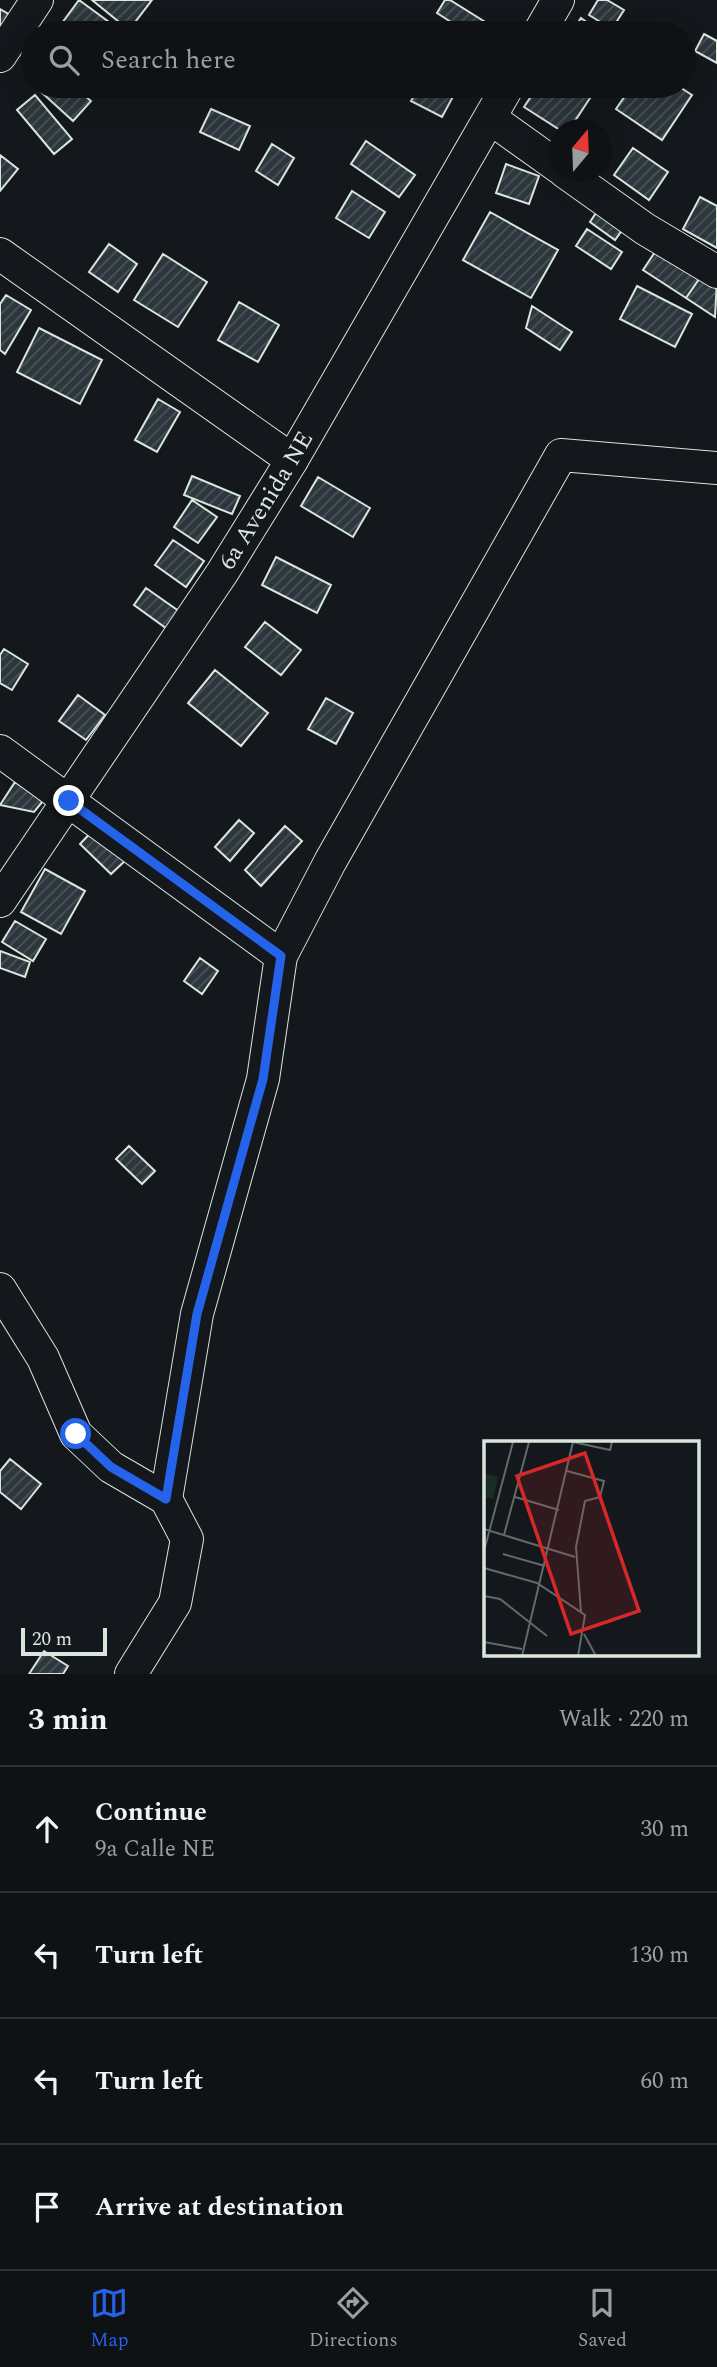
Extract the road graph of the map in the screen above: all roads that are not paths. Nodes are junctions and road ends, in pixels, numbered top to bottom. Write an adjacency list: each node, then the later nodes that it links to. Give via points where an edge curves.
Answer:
1 (37, 0): 3 (street)
2 (558, 0): 4 (street)
3 (23, 21)
4 (545, 21)
5 (21, 24): 6 (street)
6 (0, 55)
7 (501, 98): 8 (street, 6a Avenida NE)
8 (490, 118): 9 (street); 13 (street, 6a Avenida NE)
9 (549, 161)
10 (579, 182): 12 (street)
11 (0, 254): 13 (street)
12 (717, 272)
13 (292, 460): 16 (street, 6a Avenida NE)
14 (717, 468): 18 (street, via 561,455)
15 (0, 751): 16 (street)
16 (69, 801): 17 (street, 6a Avenida NE); 18 (street)
17 (0, 901)
18 (281, 956): 20 (street, via 263,1079 197,1314)
19 (0, 1289): 20 (street, via 43,1357 76,1434 111,1467)
20 (166, 1499): 21 (street, via 187,1539 180,1578 174,1603)
21 (131, 1674)

